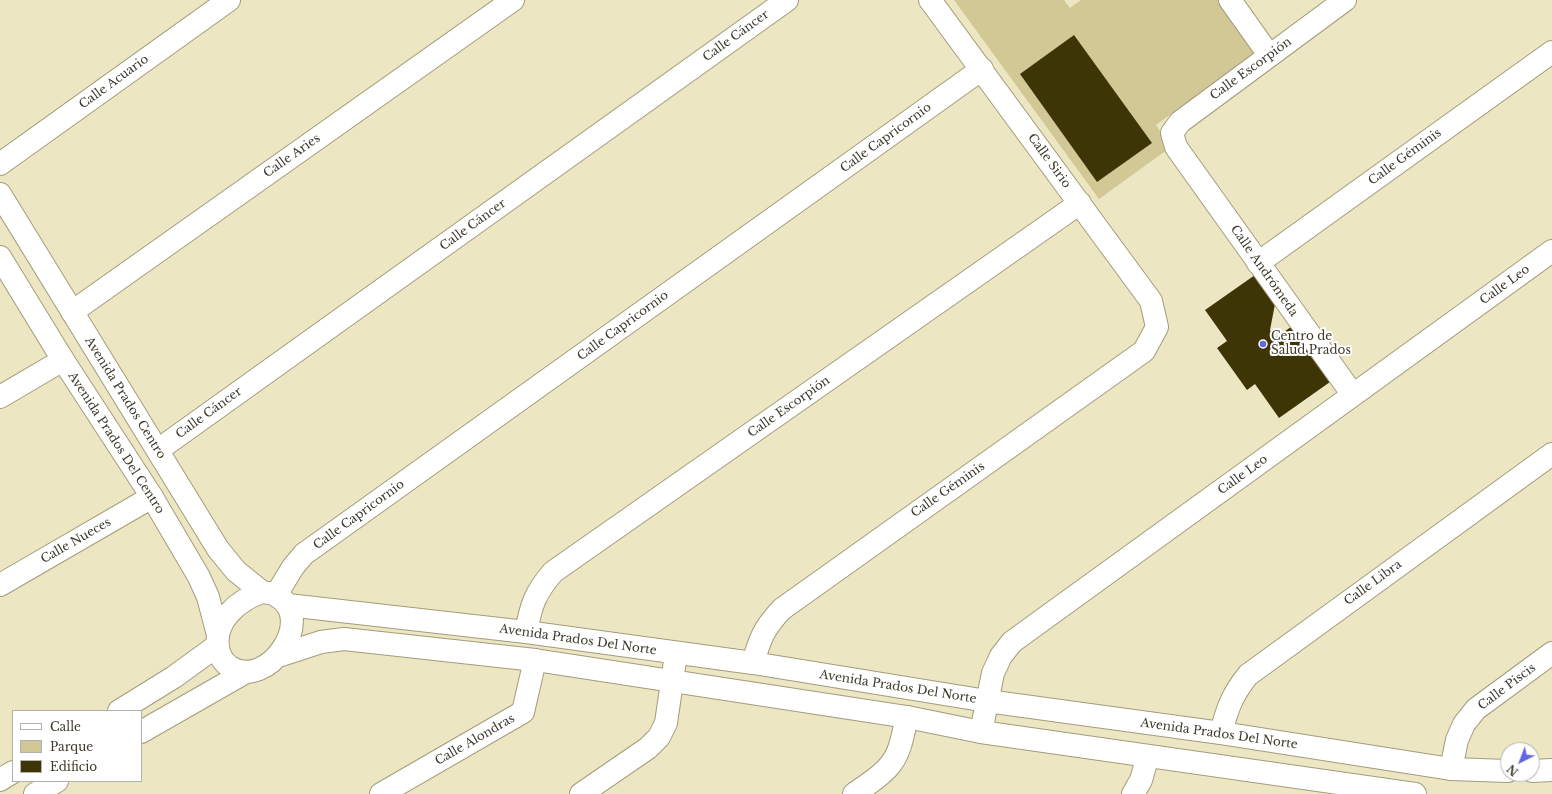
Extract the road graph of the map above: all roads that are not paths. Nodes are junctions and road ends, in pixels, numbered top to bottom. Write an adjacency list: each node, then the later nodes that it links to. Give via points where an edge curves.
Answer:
1 (229, 0): 11 (street, Calle Acuario)
2 (512, 0): 17 (street, Calle Aries)
3 (787, 0): 22 (street, Calle Cáncer)
4 (930, 0): 9 (street, Calle Sirio)
5 (1230, 0): 8 (street)
6 (1345, 0): 8 (street, Calle Escorpión)
7 (1552, 52): 16 (street, Calle Géminis)
8 (1269, 55): 10 (street, Calle Escorpión, via 1180,122 1172,133)
9 (982, 69): 13 (street, Calle Sirio); 26 (street, Calle Capricornio, via 304,554)
10 (1176, 147): 16 (street, Calle Andrómeda)
11 (0, 164)
12 (0, 194): 17 (street, Avenida Prados Centro)
13 (1080, 203): 18 (street, Calle Sirio, via 1151,301); 27 (street, Calle Escorpión, via 553,572 540,587 530,610)
14 (1552, 251): 20 (street, Calle Leo)
15 (0, 257): 19 (street, Avenida Prados Del Centro)
16 (1258, 262): 20 (street, Calle Andrómeda)
17 (72, 312): 22 (street, Avenida Prados Centro)
18 (1157, 327): 33 (street, Calle Géminis, via 1144,351 782,609 767,625)
19 (63, 360): 21 (street); 24 (street, Avenida Prados Del Centro)
20 (1353, 395): 36 (street, Calle Leo, via 1012,642 993,672)
21 (0, 397)
22 (158, 450): 26 (street, Avenida Prados Centro, via 218,549 236,571)
23 (1552, 454): 41 (street, Calle Libra, via 1248,675 1236,689)
24 (152, 497): 25 (street, Calle Nueces); 28 (street, Avenida Prados Del Centro, via 199,577 208,598)
25 (0, 585)
26 (275, 597): 27 (street, Avenida Prados Del Norte); 28 (street, via 250,596 238,604 220,626); 31 (street, via 292,618 287,643)
27 (526, 632): 30 (street, Avenida Prados Del Norte)
28 (218, 640): 34 (street, via 219,655 226,664 235,670); 37 (street, via 174,677)
29 (1552, 653): 43 (street, Calle Piscis, via 1476,709 1464,724 1457,740)
30 (676, 654): 33 (street, Avenida Prados Del Norte); 35 (street)
31 (278, 656): 32 (street, via 321,642 344,639); 34 (street, via 257,670)
32 (536, 660): 35 (street); 52 (street, Calle Alondras, via 523,712)
33 (753, 663): 36 (street, Avenida Prados Del Norte)
34 (246, 672): 39 (street)
35 (672, 681): 38 (street); 53 (street, via 666,723 659,737 648,748)
36 (987, 702): 40 (street, Calle Leo); 41 (street, Avenida Prados Del Norte)
37 (121, 710)
38 (907, 717): 40 (street); 54 (street, via 899,748 891,764)
39 (142, 731)
40 (981, 732): 42 (street)
41 (1221, 733): 43 (street, Avenida Prados Del Norte)
42 (1148, 756): 50 (street); 55 (street, via 1141,780)
43 (1451, 769): 45 (street, Avenida Prados Del Norte)
44 (1552, 770): 46 (street)
45 (1500, 771)
46 (1540, 771)
47 (12, 773): 48 (street)
48 (0, 780)
49 (55, 782): 51 (street)
50 (1367, 791): 56 (street)
51 (35, 794)
52 (381, 794)
53 (581, 794)
54 (854, 794)
55 (1133, 794)
56 (1415, 794)

